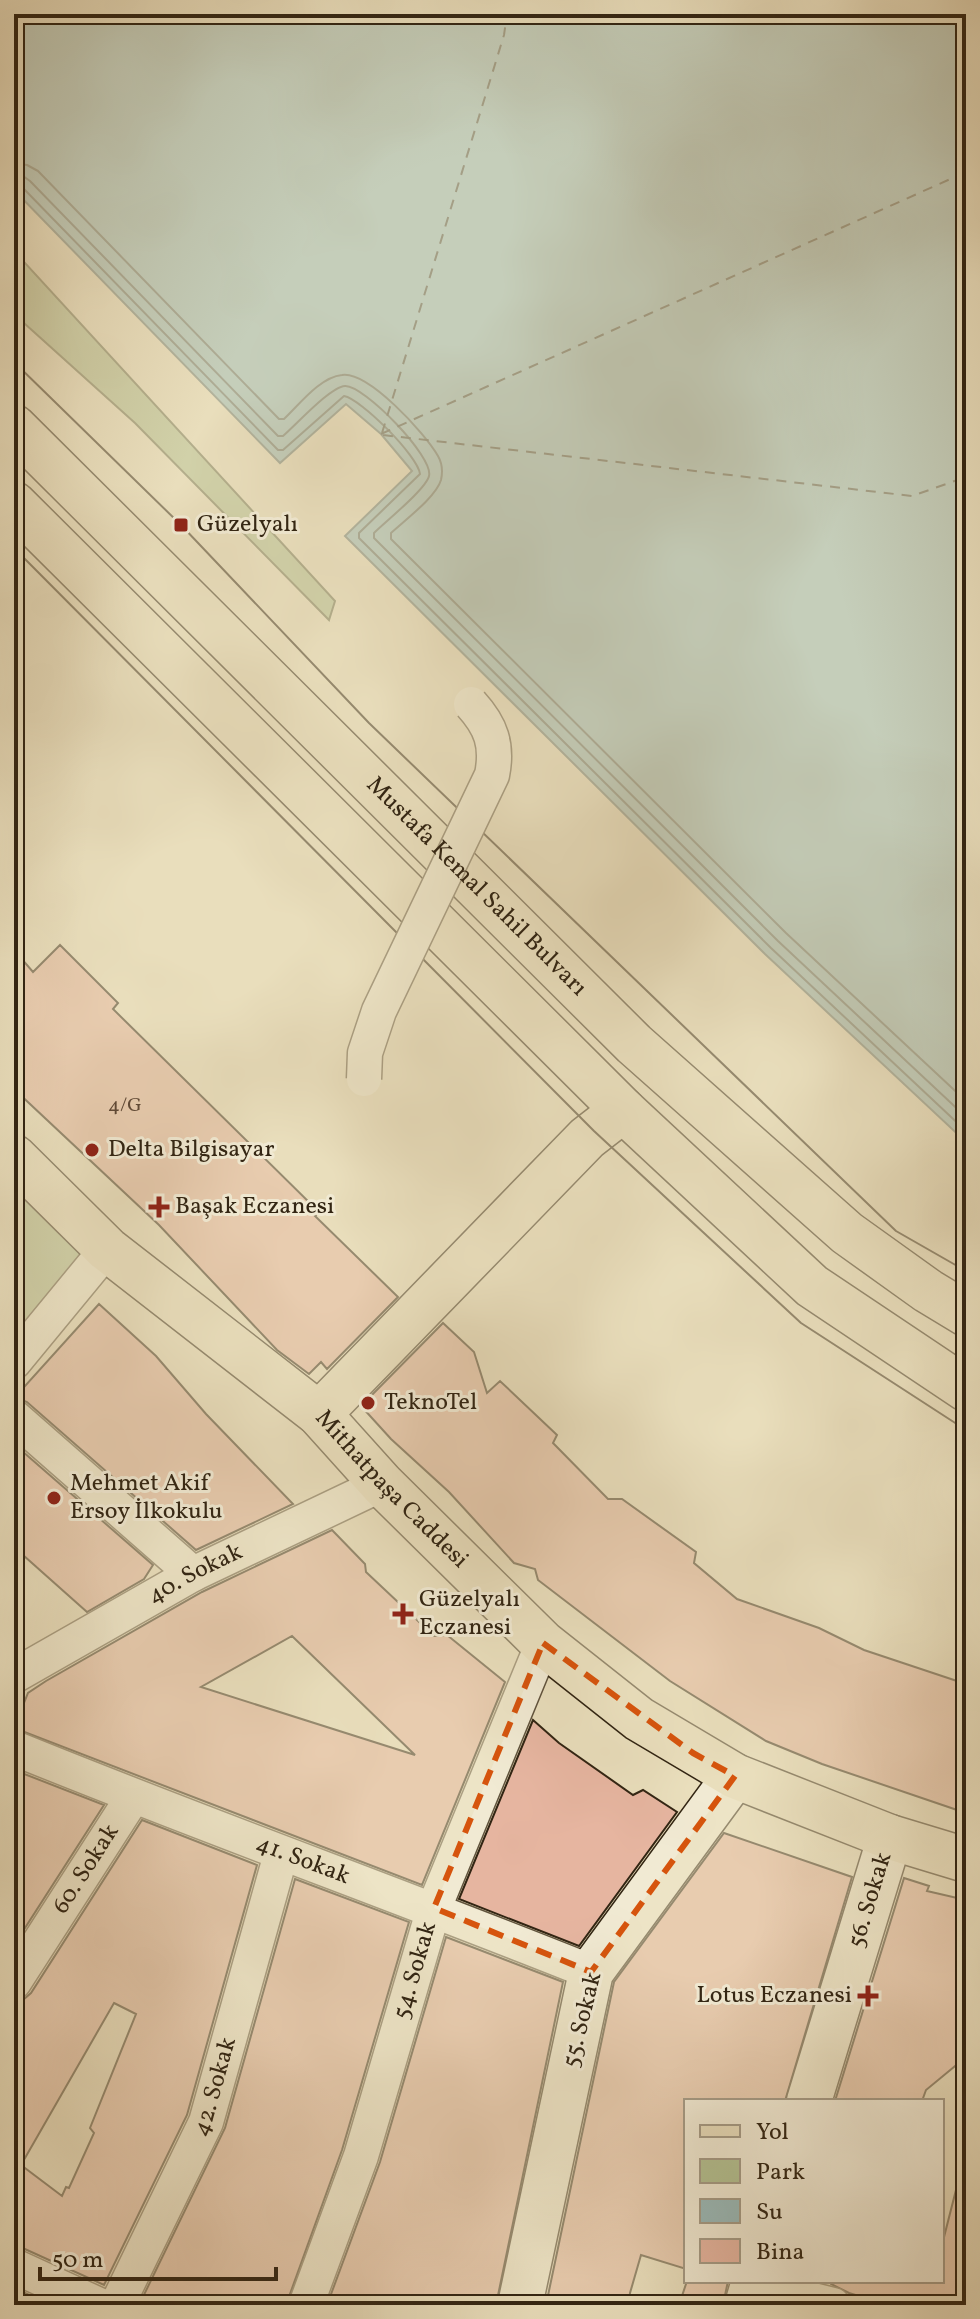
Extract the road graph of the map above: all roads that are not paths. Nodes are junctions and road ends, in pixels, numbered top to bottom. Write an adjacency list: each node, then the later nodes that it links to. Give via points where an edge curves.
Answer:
1 (14, 427): 8 (main road, Mustafa Kemal Sahil Bulvarı, via 634,1044 847,1233)
2 (14, 504): 5 (main road)
3 (471, 704): 4 (street, bridge, via 494,740 492,775 379,1011 367,1045)
4 (364, 1079)
5 (623, 1110): 10 (main road, via 812,1286); 11 (main road, via 587,1138)
6 (14, 1157): 7 (main road, Mithatpaşa Caddesi)
7 (107, 1249): 9 (street); 11 (main road, Mithatpaşa Caddesi)
8 (966, 1314)
9 (14, 1362)
10 (966, 1389)
11 (319, 1414): 13 (main road, Mithatpaşa Caddesi)
12 (14, 1417): 14 (street)
13 (382, 1484): 14 (street, 40. Sokak); 15 (main road, Mithatpaşa Caddesi)
14 (193, 1574): 16 (street, 40. Sokak)
15 (543, 1643): 18 (main road, Mithatpaşa Caddesi, via 639,1719); 23 (street, 54. Sokak)
16 (14, 1676)
17 (14, 1748): 19 (street, 41. Sokak)
18 (735, 1776): 20 (main road, Mithatpaşa Caddesi); 24 (street, 55. Sokak)
19 (133, 1797): 21 (street, 41. Sokak); 25 (street, 60. Sokak)
20 (890, 1837): 22 (main road, Mithatpaşa Caddesi); 26 (street, 56. Sokak)
21 (281, 1854): 23 (street, 41. Sokak); 30 (street, 42. Sokak, via 206,2122)
22 (966, 1860)
23 (434, 1908): 24 (street, 41. Sokak); 31 (street, 54. Sokak, via 361,2156)
24 (591, 1972): 32 (street, 55. Sokak)
25 (14, 1982)
26 (810, 2099)
27 (14, 2266): 29 (street)
28 (752, 2290): 33 (street)
29 (99, 2305)
30 (117, 2305)
31 (306, 2305)
32 (520, 2305)
33 (833, 2305)

